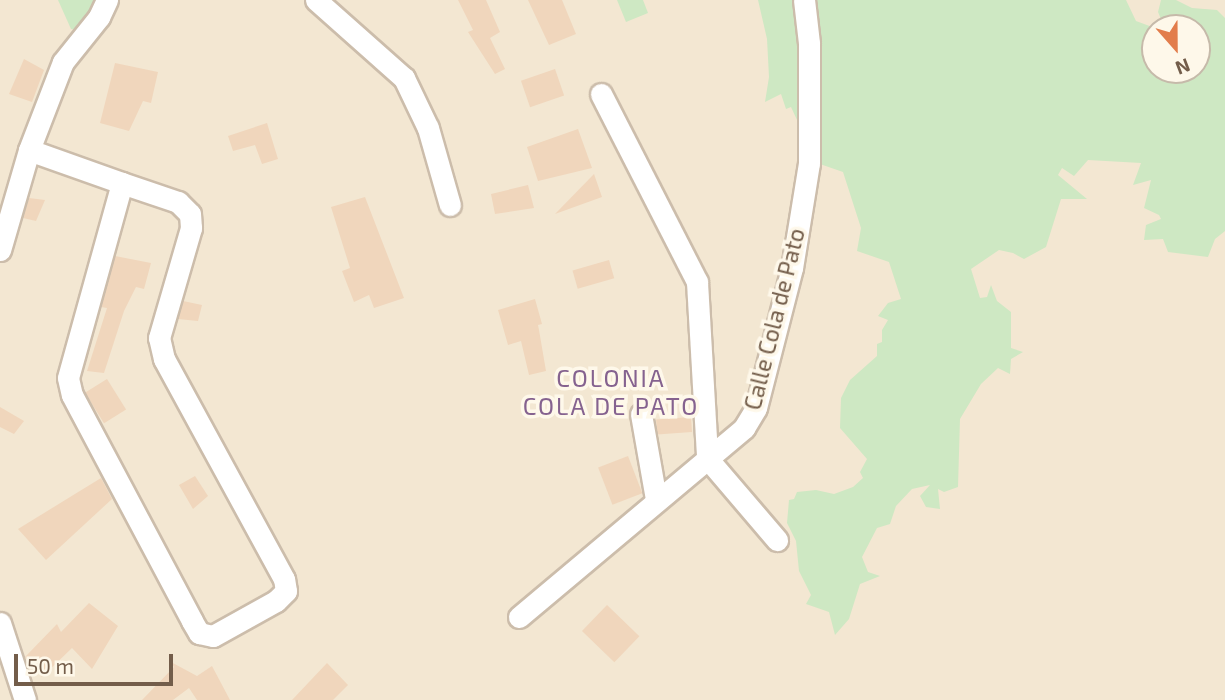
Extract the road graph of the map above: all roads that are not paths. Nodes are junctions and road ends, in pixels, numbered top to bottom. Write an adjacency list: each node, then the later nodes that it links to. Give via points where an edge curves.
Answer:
1 (107, 0): 5 (street, via 63,62)
2 (316, 0): 7 (street, via 404,78 428,128)
3 (804, 0): 10 (street, Calle Cola de Pato, via 809,163 792,268 756,408 744,428)
4 (601, 94): 10 (street, via 697,282)
5 (29, 150): 6 (street); 8 (street)
6 (122, 183): 6 (street, via 178,202 190,214 191,228 159,338 164,359 284,579 286,591 276,601 213,636 199,633 192,621 72,395 68,377)
7 (450, 205)
8 (0, 250)
9 (641, 414): 11 (street)
10 (707, 458): 11 (street, Calle Cola de Pato); 12 (street)
11 (656, 499): 13 (street, Calle Cola de Pato)
12 (778, 540)
13 (519, 617)
14 (0, 623): 15 (street)
15 (25, 700)

